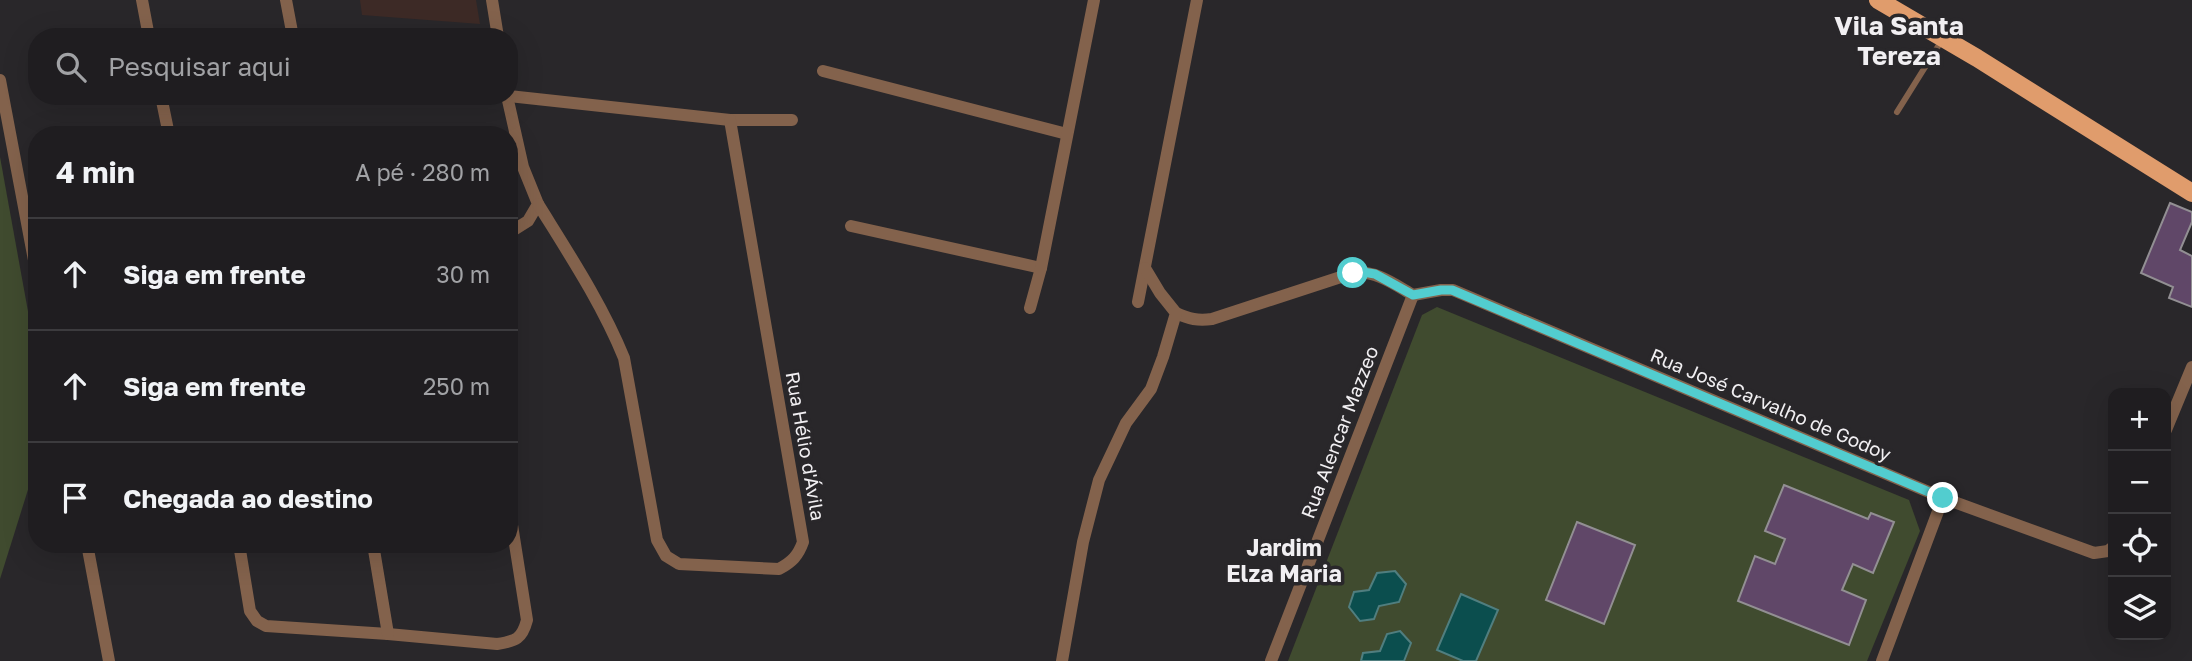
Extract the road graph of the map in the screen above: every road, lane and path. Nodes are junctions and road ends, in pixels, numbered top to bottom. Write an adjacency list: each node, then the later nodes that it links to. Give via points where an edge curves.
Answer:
1 (142, 0): 7 (street)
2 (286, 0): 8 (street)
3 (492, 0): 9 (street)
4 (1094, 0): 21 (street)
5 (1197, 0): 29 (street)
6 (1878, 0): 10 (main road)
7 (147, 28)
8 (291, 28)
9 (497, 28)
10 (1943, 38): 16 (lane); 23 (main road)
11 (823, 71): 21 (street)
12 (0, 80): 27 (street)
13 (518, 97): 17 (street)
14 (163, 105): 19 (street)
15 (510, 105): 20 (street, Rua Hélio d'Ávila)
16 (1897, 112)
17 (730, 120): 18 (street); 24 (street, Rua Hélio d'Ávila, via 803,542 792,563 779,569 678,564 666,556 657,540 624,358 613,330)
18 (792, 120)
19 (167, 126)
20 (514, 126)
21 (1067, 134): 28 (street)
22 (518, 143): 24 (street, Rua Hélio d'Ávila)
23 (2192, 193)
24 (538, 204): 26 (street)
25 (851, 226): 28 (street)
26 (518, 227)
27 (28, 228)
28 (1041, 268): 32 (street)
29 (1145, 268): 31 (street); 33 (street)
30 (1413, 295): 33 (street, via 1363,272 1212,319 1189,319); 36 (street, Rua José Carvalho de Godoy, via 1452,290); 45 (street, Rua Alencar Mazzeo)
31 (1138, 302)
32 (1030, 308)
33 (1176, 313): 44 (street, via 1151,389 1126,423 1099,480)
34 (2192, 368): 35 (street)
35 (2171, 418)
36 (1943, 498): 37 (street, Rua José Carvalho de Godoy, via 2094,553); 46 (street)
37 (2108, 551)
38 (89, 553): 43 (street)
39 (240, 553): 42 (street, via 250,611 266,626)
40 (374, 553): 42 (street)
41 (517, 553): 42 (street, via 527,620 523,634 512,641 497,644)
42 (388, 634)
43 (109, 661)
44 (1062, 661)
45 (1271, 661)
46 (1882, 661)

